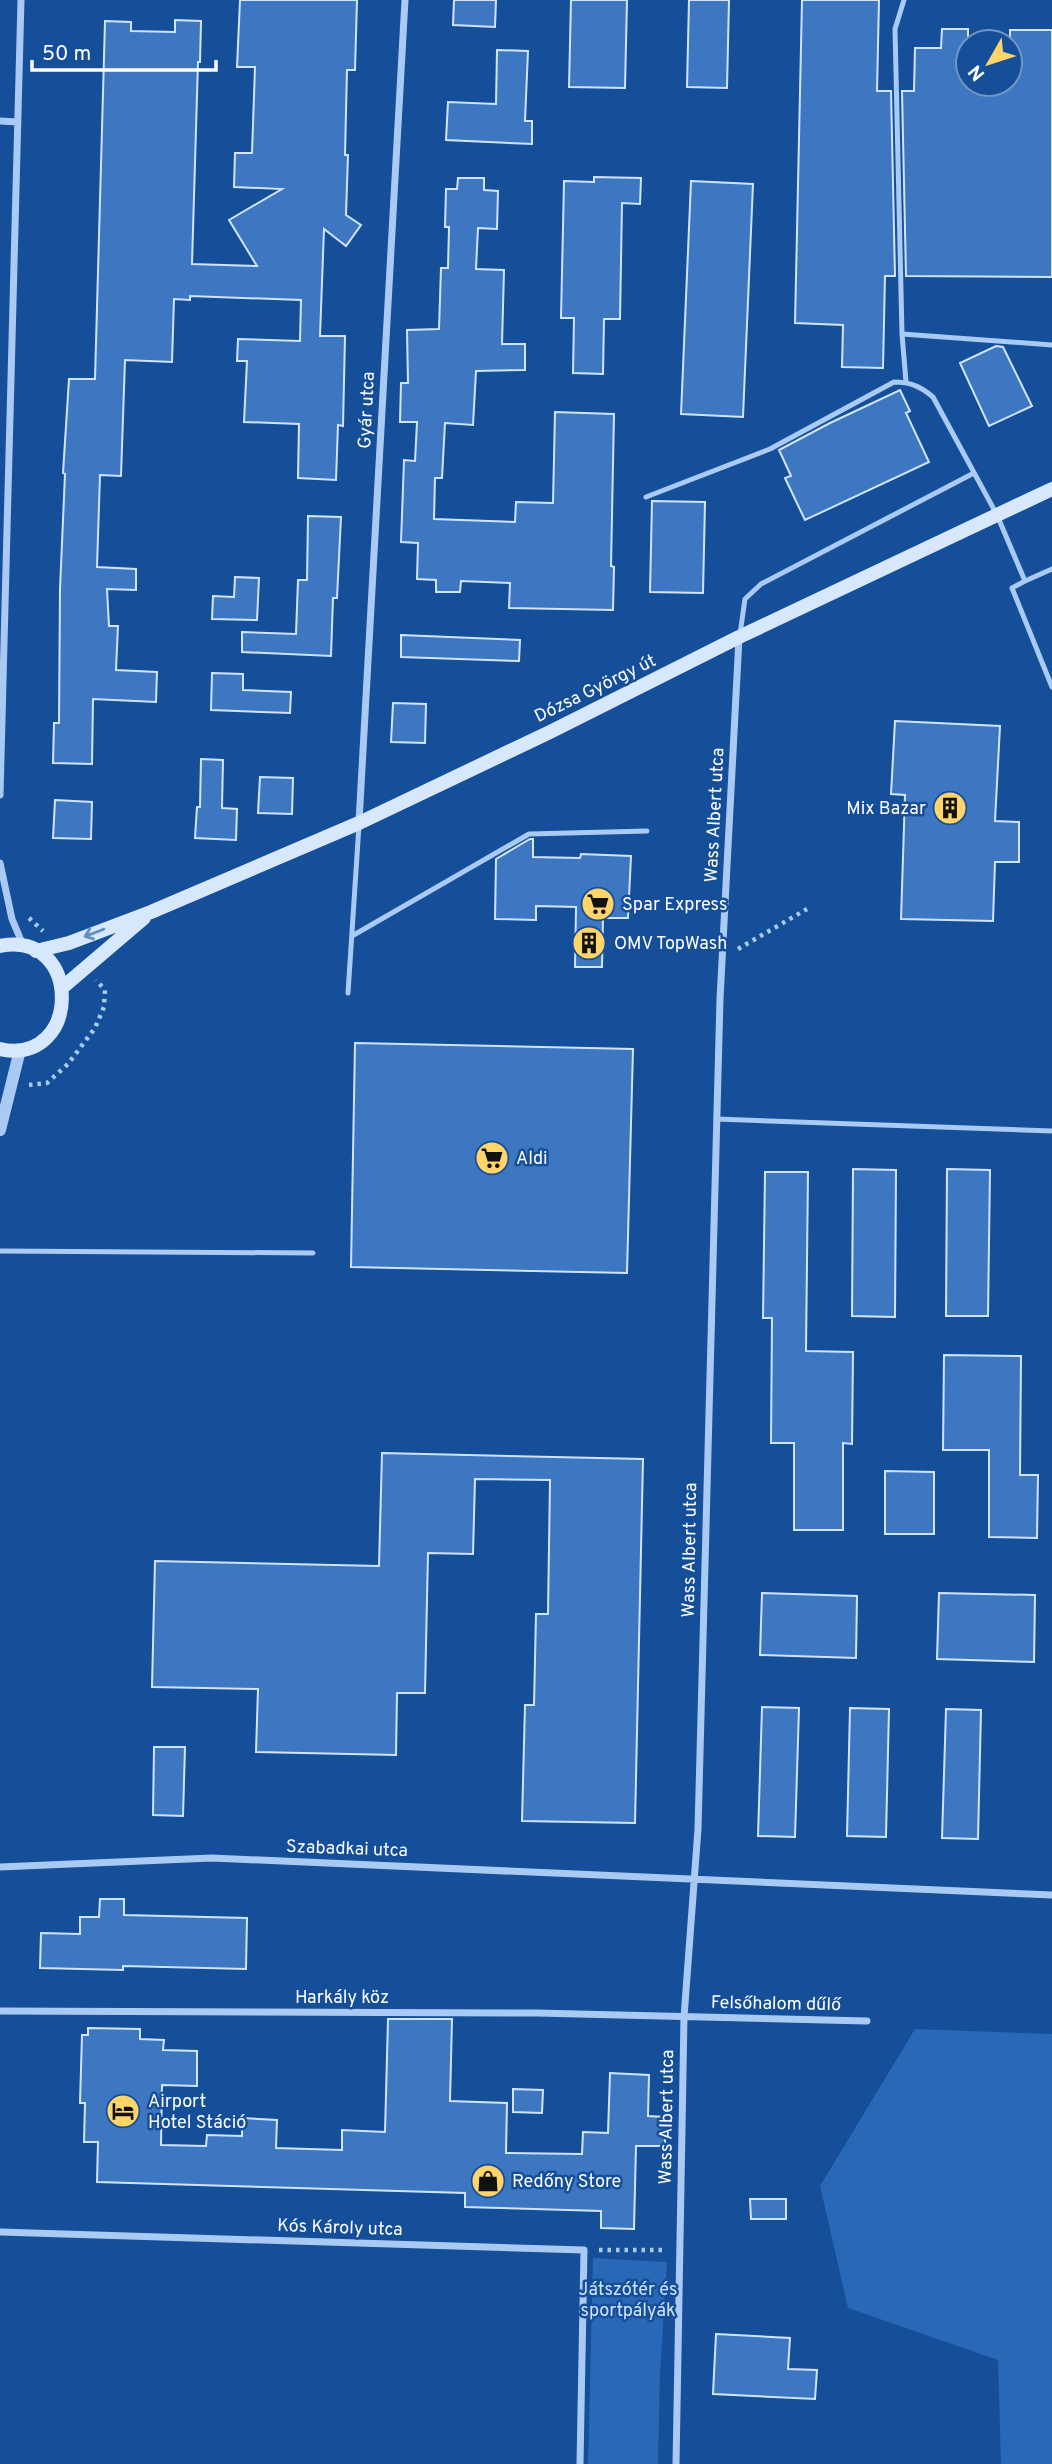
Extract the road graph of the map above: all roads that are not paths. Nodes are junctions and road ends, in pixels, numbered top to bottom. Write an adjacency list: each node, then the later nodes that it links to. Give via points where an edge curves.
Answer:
1 (21, 0): 5 (street)
2 (405, 0): 18 (street, Gyár utca)
3 (904, 0): 6 (lane, via 895,29)
4 (0, 121): 5 (street)
5 (18, 122): 17 (street)
6 (902, 334): 7 (lane); 8 (lane)
7 (1052, 345)
8 (906, 382): 9 (lane, via 933,397); 11 (lane, via 894,382 770,449)
9 (974, 473): 12 (lane); 15 (lane, via 761,584 745,599)
10 (1052, 489): 12 (main road, Dózsa György út)
11 (646, 497)
12 (997, 515): 14 (lane); 15 (main road, Dózsa György út)
13 (1052, 569): 14 (lane)
14 (1025, 581): 16 (lane, via 1012,588)
15 (739, 637): 18 (main road, Dózsa György út); 29 (street, Wass Albert utca)
16 (1052, 687)
17 (0, 795)
18 (359, 823): 21 (main road, Dózsa György út); 22 (lane)
19 (647, 831): 22 (lane, via 529,834)
20 (0, 863): 24 (street, via 12,919)
21 (151, 912): 24 (main road, Dózsa György út, one-way to 24, via 69,943); 25 (main road, Dózsa György út)
22 (352, 936): 26 (lane)
23 (0, 946): 24 (main road, Dózsa György út)
24 (30, 948): 25 (main road, via 48,960)
25 (63, 987): 28 (main road, via 59,1020 36,1044)
26 (348, 993)
27 (0, 1049): 28 (main road)
28 (20, 1050): 30 (street)
29 (716, 1119): 31 (lane); 35 (street, Wass Albert utca)
30 (0, 1130)
31 (1052, 1131)
32 (0, 1251): 33 (lane)
33 (313, 1254)
34 (0, 1867): 35 (street, Szabadkai utca, via 212,1858)
35 (693, 1879): 36 (street, Szabadkai utca); 38 (street, Wass Albert utca)
36 (1052, 1895)
37 (0, 2011): 38 (street, Harkály köz)
38 (684, 2017): 39 (street, Felsőhalom dűlő); 42 (street, Wass Albert utca)
39 (867, 2021)
40 (0, 2232): 41 (street, Kós Károly utca, via 584,2250)
41 (580, 2464)
42 (676, 2464)

